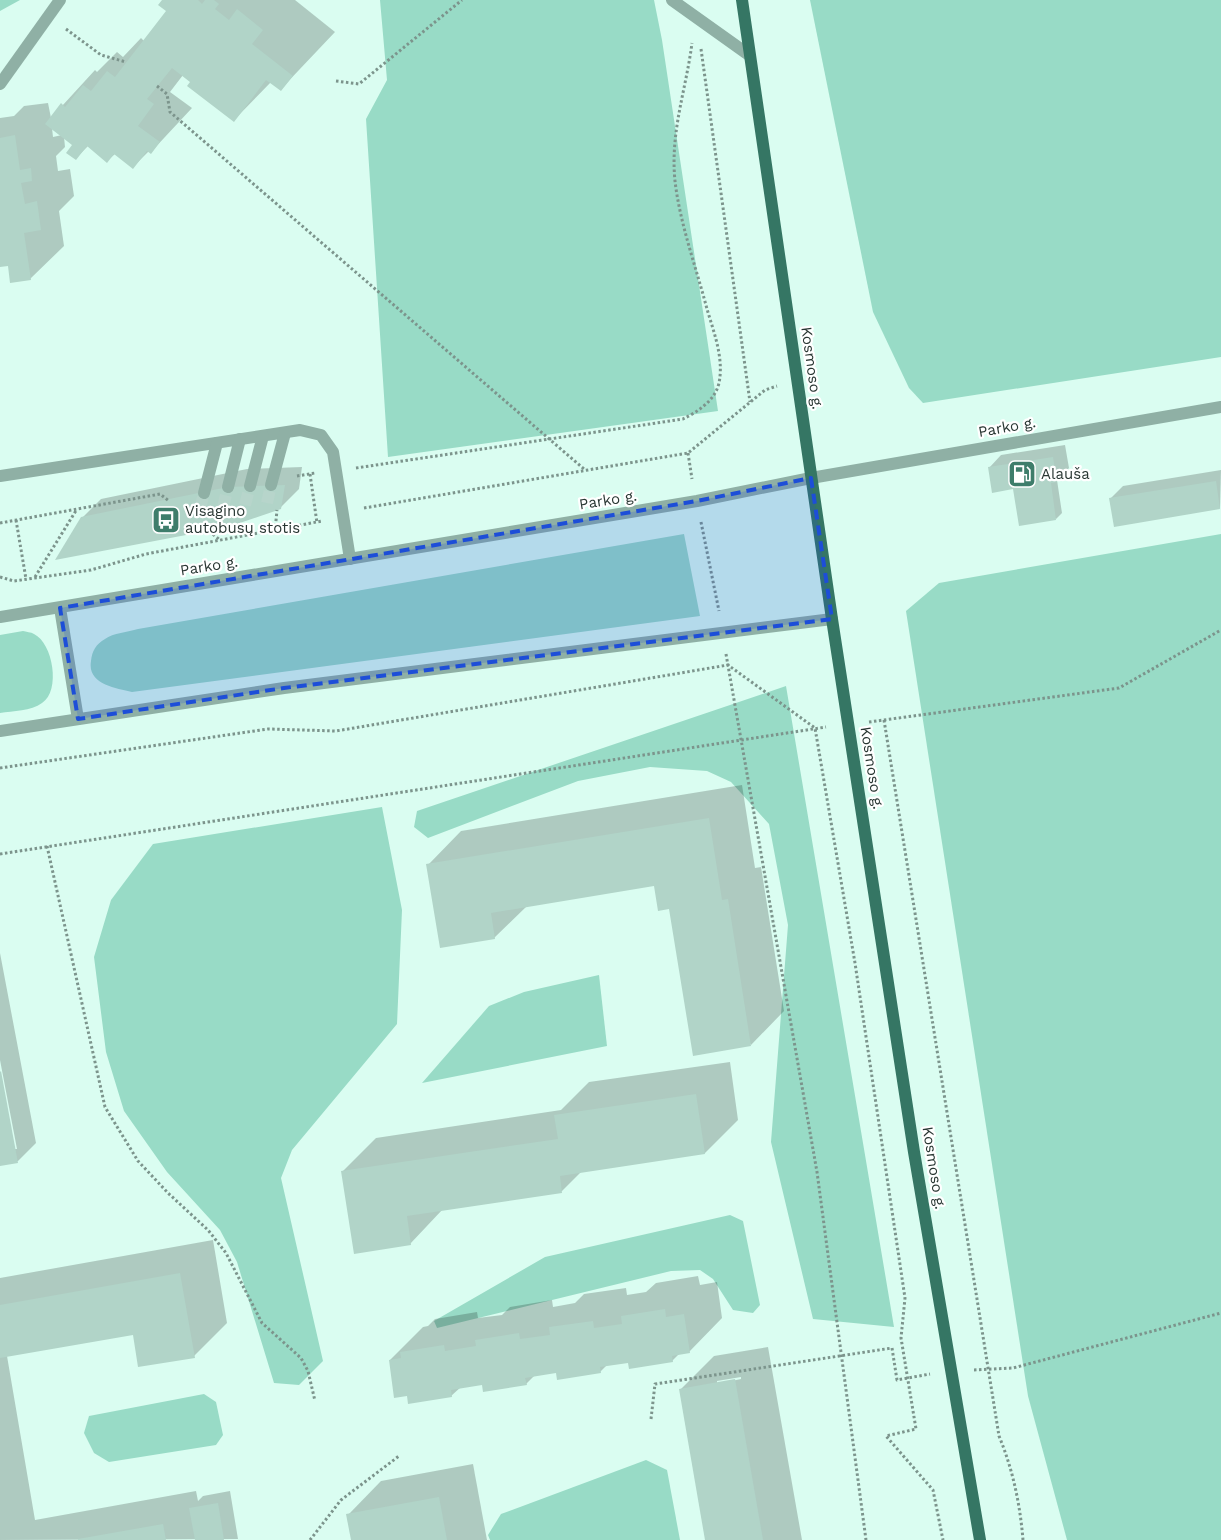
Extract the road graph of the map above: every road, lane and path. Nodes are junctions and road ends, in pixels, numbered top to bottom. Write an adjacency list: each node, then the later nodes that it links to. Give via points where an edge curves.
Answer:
1 (60, 0): 5 (street)
2 (462, 0): 9 (path, via 358,84)
3 (672, 0): 6 (street)
4 (742, 0): 7 (main road, Kosmoso g.)
5 (49, 16): 8 (path, via 101,55); 10 (street)
6 (696, 16): 7 (street); 13 (path); 18 (path, via 688,78 674,133 675,181 686,235 718,350 719,385 700,410 682,419)
7 (749, 54): 12 (main road, Kosmoso g.)
8 (126, 62)
9 (336, 81)
10 (0, 84)
11 (157, 86): 18 (path, via 168,94 170,112)
12 (797, 381): 13 (path, via 765,390); 26 (main road, Kosmoso g.)
13 (750, 402): 20 (path)
14 (1221, 407): 26 (street, Parko g.)
15 (285, 433): 16 (street); 22 (street, via 300,430 321,435 333,452); 27 (street)
16 (263, 436): 17 (street); 28 (street)
17 (240, 439): 19 (street); 29 (street)
18 (551, 440): 21 (path); 22 (path)
19 (217, 443): 24 (street); 30 (street)
20 (688, 453): 21 (path); 32 (path)
21 (585, 469): 35 (path, via 363,508)
22 (336, 470): 23 (path); 35 (street)
23 (310, 474): 25 (path); 38 (path)
24 (0, 476)
25 (291, 477)
26 (811, 478): 32 (street, Parko g.); 48 (main road, Kosmoso g.)
27 (272, 485)
28 (250, 486)
29 (228, 487)
30 (204, 493)
31 (169, 501): 33 (path, via 160,494)
32 (697, 501): 42 (street, Parko g.); 50 (path)
33 (78, 509): 36 (path); 44 (path)
34 (277, 510): 39 (path)
35 (343, 515): 38 (path); 42 (street)
36 (16, 520): 37 (path); 45 (path)
37 (0, 523)
38 (317, 523): 39 (path)
39 (275, 531): 41 (path)
40 (209, 532): 41 (path)
41 (221, 541): 44 (path, via 146,554 91,570)
42 (350, 559): 46 (street, Parko g.)
43 (0, 577): 45 (path, via 14,581)
44 (35, 578): 45 (path)
45 (26, 579)
46 (60, 608): 47 (street, Parko g.); 52 (street)
47 (0, 618)
48 (832, 619): 50 (street); 54 (main road, Kosmoso g.)
49 (1221, 630): 53 (path, via 1119,688)
50 (723, 632): 51 (path); 52 (street, via 284,688)
51 (728, 665): 55 (path); 57 (path); 58 (path, via 336,731 268,729)
52 (78, 719): 56 (street)
53 (884, 720): 54 (path); 64 (path)
54 (849, 724): 55 (path); 63 (main road, Kosmoso g., via 914,1152)
55 (815, 728): 57 (path); 65 (path, via 905,1298 901,1338)
56 (0, 731)
57 (740, 740): 59 (path); 62 (path, via 817,1172)
58 (0, 768)
59 (47, 846): 60 (path); 66 (path, via 105,1107 138,1161 226,1252 262,1323 301,1358 308,1371)
60 (0, 854)
61 (1221, 1313): 64 (path, via 1013,1368)
62 (842, 1355): 65 (path, via 892,1348 897,1380); 67 (path, via 655,1384); 70 (path)
63 (951, 1370): 64 (path); 65 (path); 72 (main road, Kosmoso g.)
64 (989, 1370): 73 (path, via 999,1436 1011,1465)
65 (908, 1378): 71 (path, via 916,1429 886,1436 933,1490)
66 (315, 1401)
67 (651, 1420)
68 (399, 1456): 69 (path, via 341,1500)
69 (310, 1540)
70 (866, 1540)
71 (942, 1540)
72 (980, 1540)
73 (1023, 1540)

